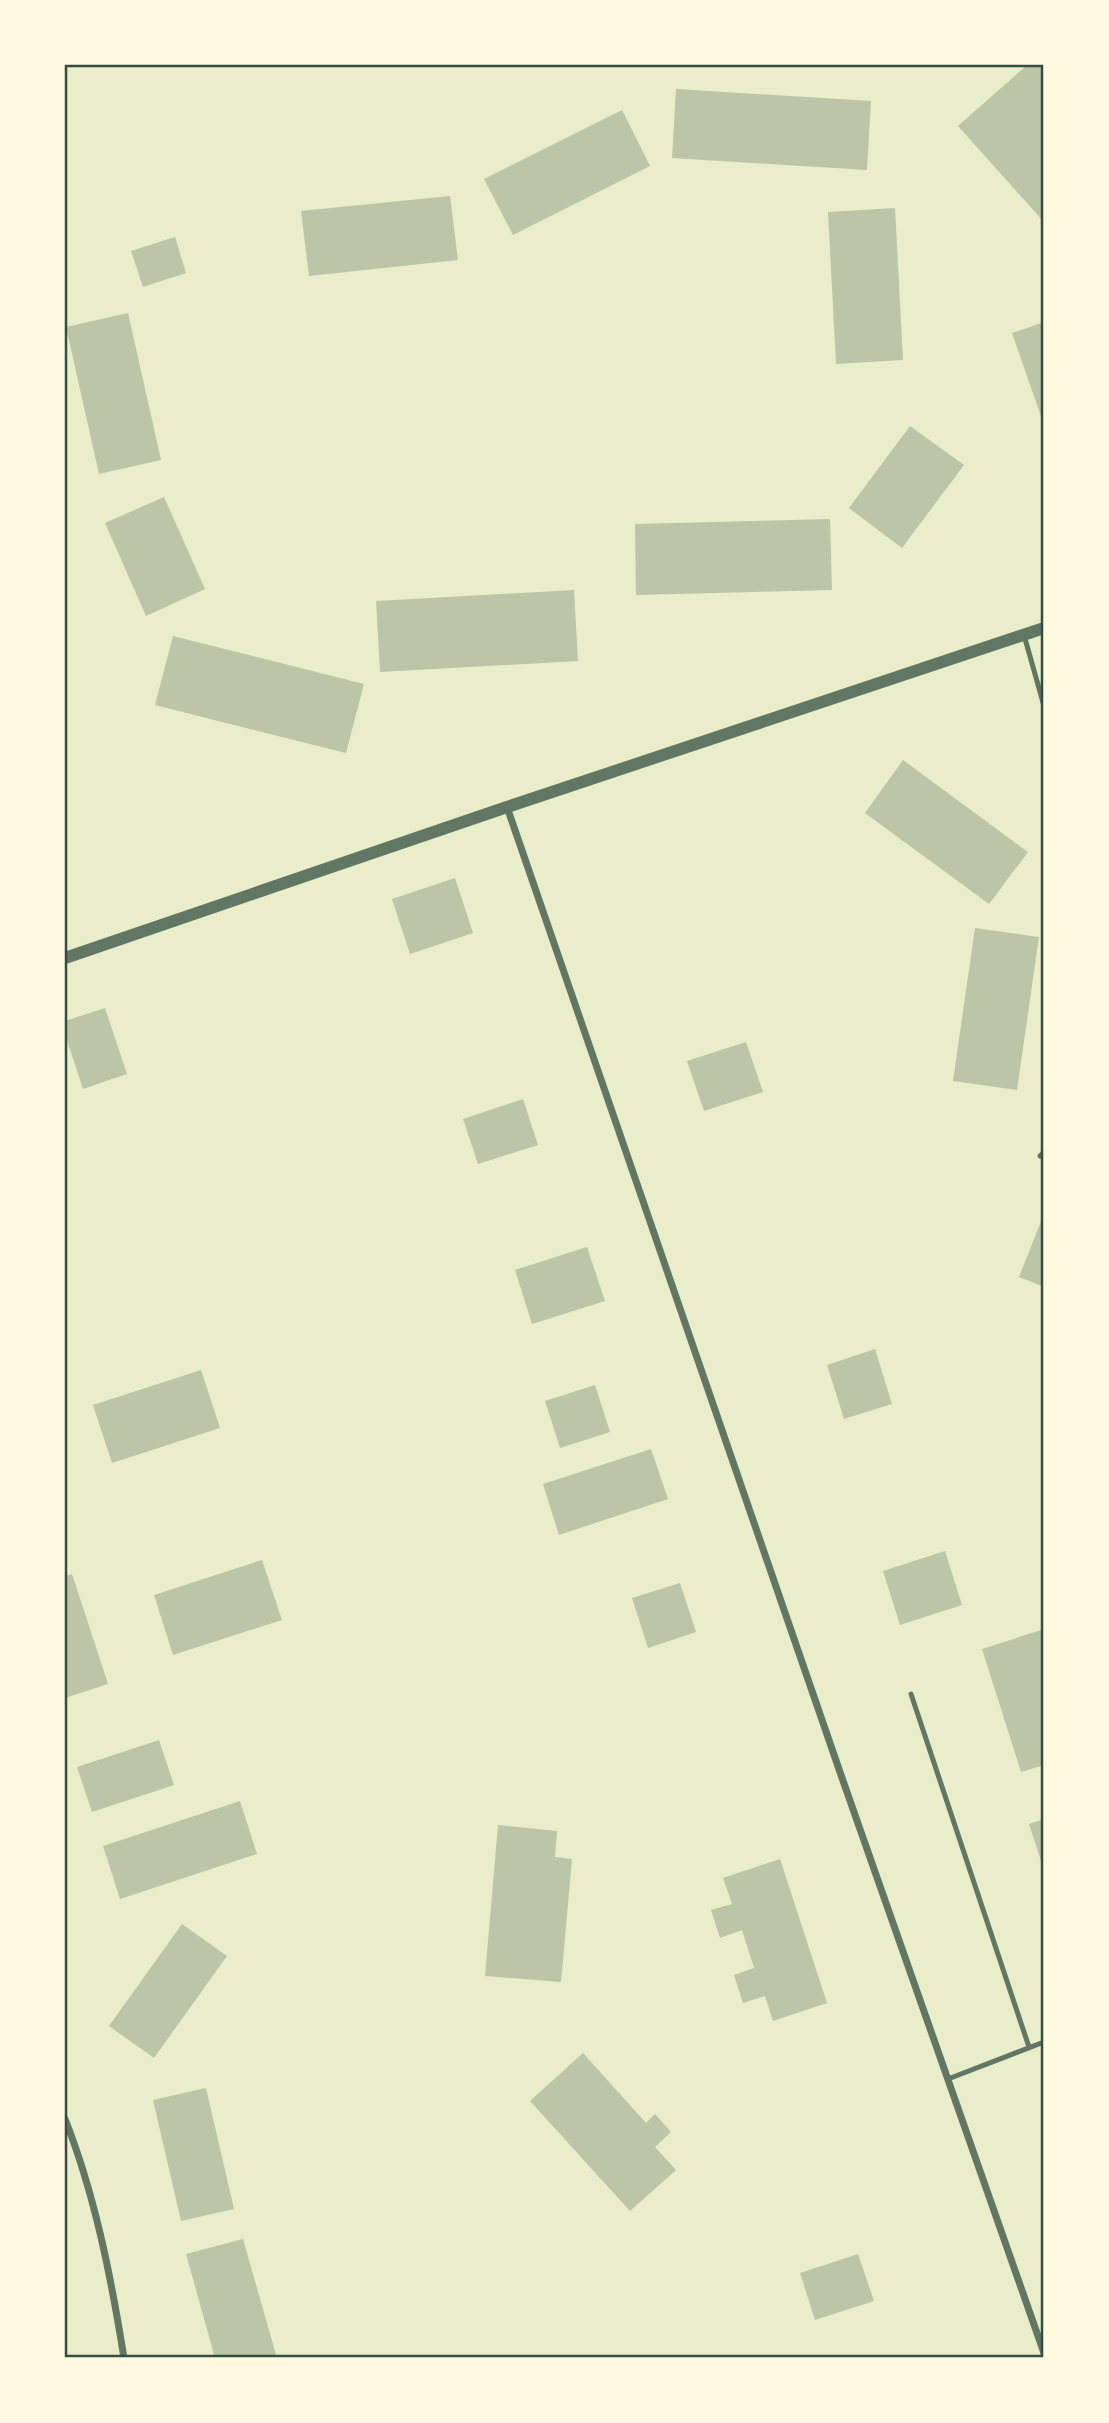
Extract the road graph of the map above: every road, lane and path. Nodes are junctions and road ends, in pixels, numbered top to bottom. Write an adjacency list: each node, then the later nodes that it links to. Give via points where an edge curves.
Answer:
1 (1044, 628): 2 (street)
2 (1024, 635): 3 (lane); 4 (street)
3 (1044, 706)
4 (507, 807): 5 (street); 9 (street)
5 (65, 958)
6 (911, 1695): 8 (lane)
7 (1044, 2042): 8 (lane)
8 (1029, 2048): 9 (lane)
9 (948, 2079): 11 (street)
10 (65, 2119): 12 (street, via 105,2252)
11 (1044, 2353)
12 (124, 2358)

